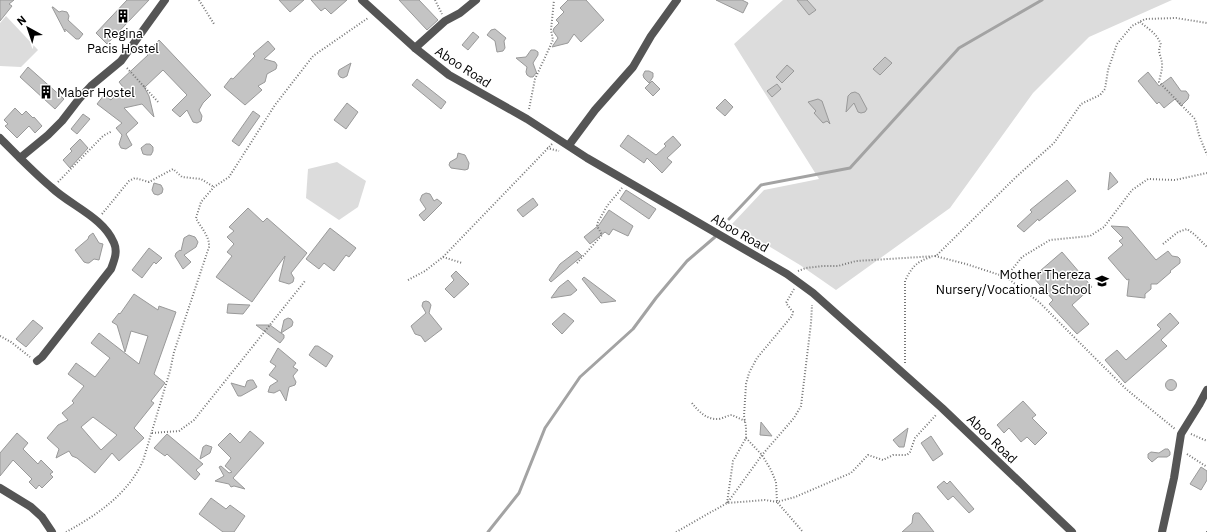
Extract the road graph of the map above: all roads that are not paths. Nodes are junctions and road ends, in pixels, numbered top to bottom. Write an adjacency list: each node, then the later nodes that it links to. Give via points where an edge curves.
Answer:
1 (165, 0): 8 (street, via 121,61 79,98 48,135)
2 (362, 0): 5 (street, Aboo Road)
3 (476, 0): 5 (street, via 460,13 444,21)
4 (677, 0): 7 (street, via 633,66)
5 (414, 48): 7 (street, Aboo Road, via 450,76 527,118)
6 (0, 138): 8 (street)
7 (569, 145): 13 (street, Aboo Road, via 587,158 787,274 813,293 942,408)
8 (20, 158): 9 (street, via 52,188 97,220 115,244 116,254 111,270)
9 (37, 361)
10 (1207, 390): 14 (street, via 1182,433)
11 (0, 488): 12 (street, via 32,508)
12 (52, 532)
13 (1072, 532)
14 (1162, 532)

